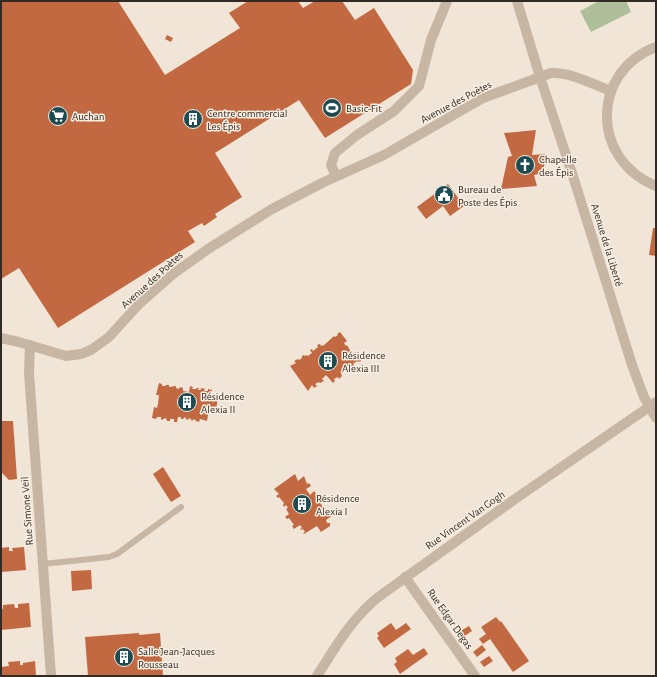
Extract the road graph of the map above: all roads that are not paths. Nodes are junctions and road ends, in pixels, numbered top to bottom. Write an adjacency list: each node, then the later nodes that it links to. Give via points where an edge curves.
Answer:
1 (447, 1): 6 (street, via 431,40 419,86 394,111 335,153 331,165)
2 (517, 1): 4 (street)
3 (656, 47): 5 (street, via 640,54 628,64)
4 (540, 77): 5 (street, Avenue des Poètes, via 551,73 563,74); 6 (street, Avenue des Poètes, via 483,98 384,155); 10 (street, Avenue de la Liberté, via 632,365)
5 (611, 91): 7 (street, via 606,120 613,148 634,174)
6 (336, 176): 9 (street, Avenue des Poètes, via 283,203 185,265 139,304 109,338 92,350 66,356)
7 (656, 186)
8 (1, 338): 9 (street, Avenue des Poètes)
9 (30, 345): 13 (street, Rue Simone Veil, via 28,373)
10 (652, 404): 11 (street, Avenue de la Liberté); 14 (street, Rue Vincent Van Gogh)
11 (656, 418)
12 (181, 507): 13 (lane, via 117,554)
13 (43, 564): 15 (street, Rue Simone Veil)
14 (405, 577): 16 (street, Rue Vincent Van Gogh, via 356,617); 17 (street, Rue Edgar Degas)
15 (51, 676)
16 (317, 676)
17 (475, 676)

